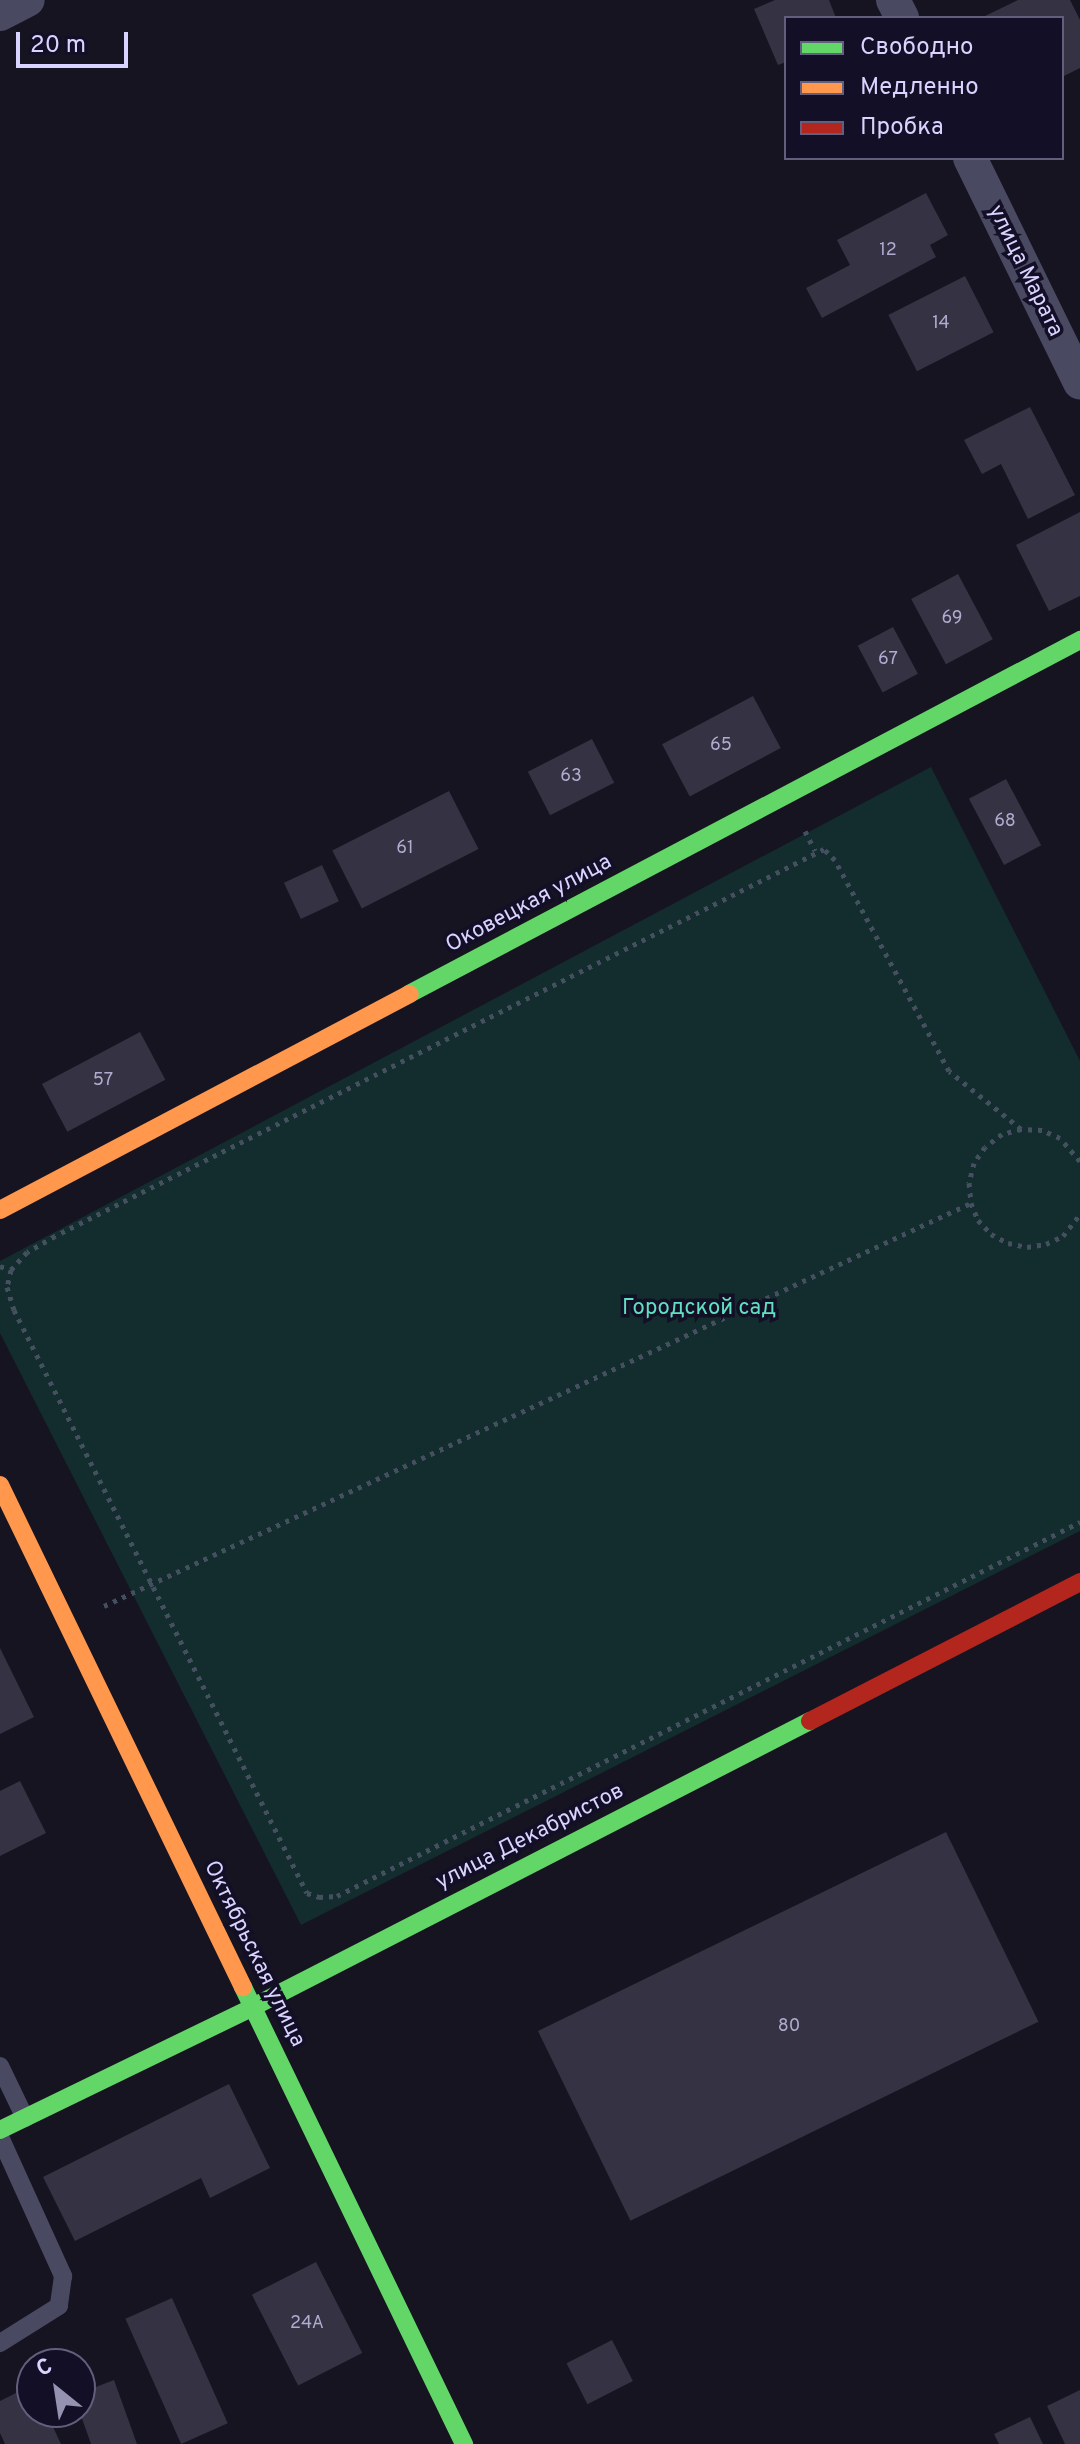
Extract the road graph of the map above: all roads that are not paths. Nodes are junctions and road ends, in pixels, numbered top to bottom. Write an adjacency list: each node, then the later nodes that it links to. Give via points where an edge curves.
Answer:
1 (28, 0): 2 (street)
2 (0, 14)
3 (971, 160): 4 (street, улица Марата)
4 (1080, 383)
5 (1080, 640): 6 (street, Оковецкая улица)
6 (0, 1210)
7 (0, 1485): 9 (street, Октябрьская улица)
8 (1080, 1582): 9 (street, улица Декабристов)
9 (253, 2007): 11 (street, улица Декабристов); 15 (street, Октябрьская улица)
10 (0, 2066): 11 (lane)
11 (25, 2118): 12 (street, улица Декабристов)
12 (0, 2130)
13 (0, 2137): 14 (lane, via 63,2276 59,2306)
14 (0, 2343)
15 (464, 2444)

